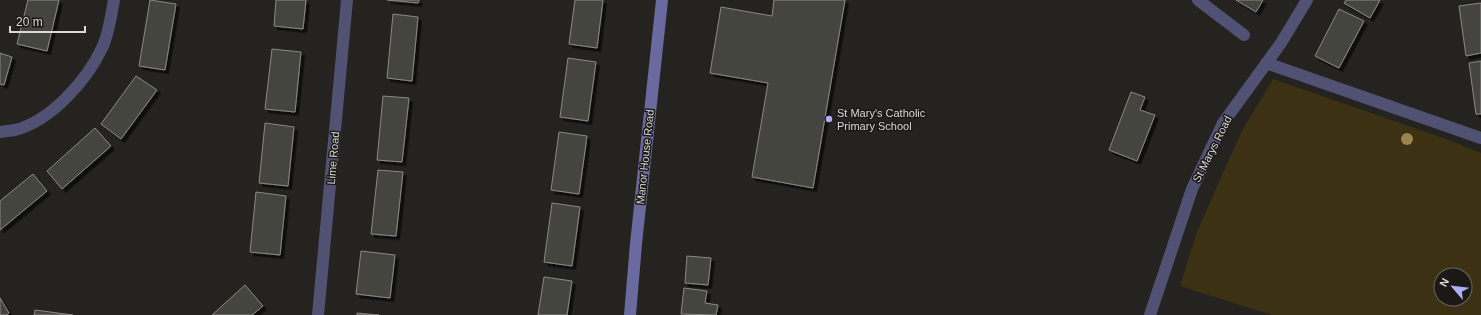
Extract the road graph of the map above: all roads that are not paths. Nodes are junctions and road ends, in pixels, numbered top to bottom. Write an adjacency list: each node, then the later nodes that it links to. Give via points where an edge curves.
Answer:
1 (114, 0): 8 (street, via 103,47 74,91 35,121 16,130)
2 (347, 0): 10 (street, Lime Road)
3 (662, 0): 11 (main road, Manor House Road)
4 (1198, 0): 6 (street)
5 (1307, 0): 7 (street, St Marys Road)
6 (1244, 35)
7 (1266, 63): 9 (street); 12 (street, St Marys Road, via 1223,123 1192,189)
8 (0, 132)
9 (1481, 138)
10 (318, 315)
11 (630, 315)
12 (1150, 315)

